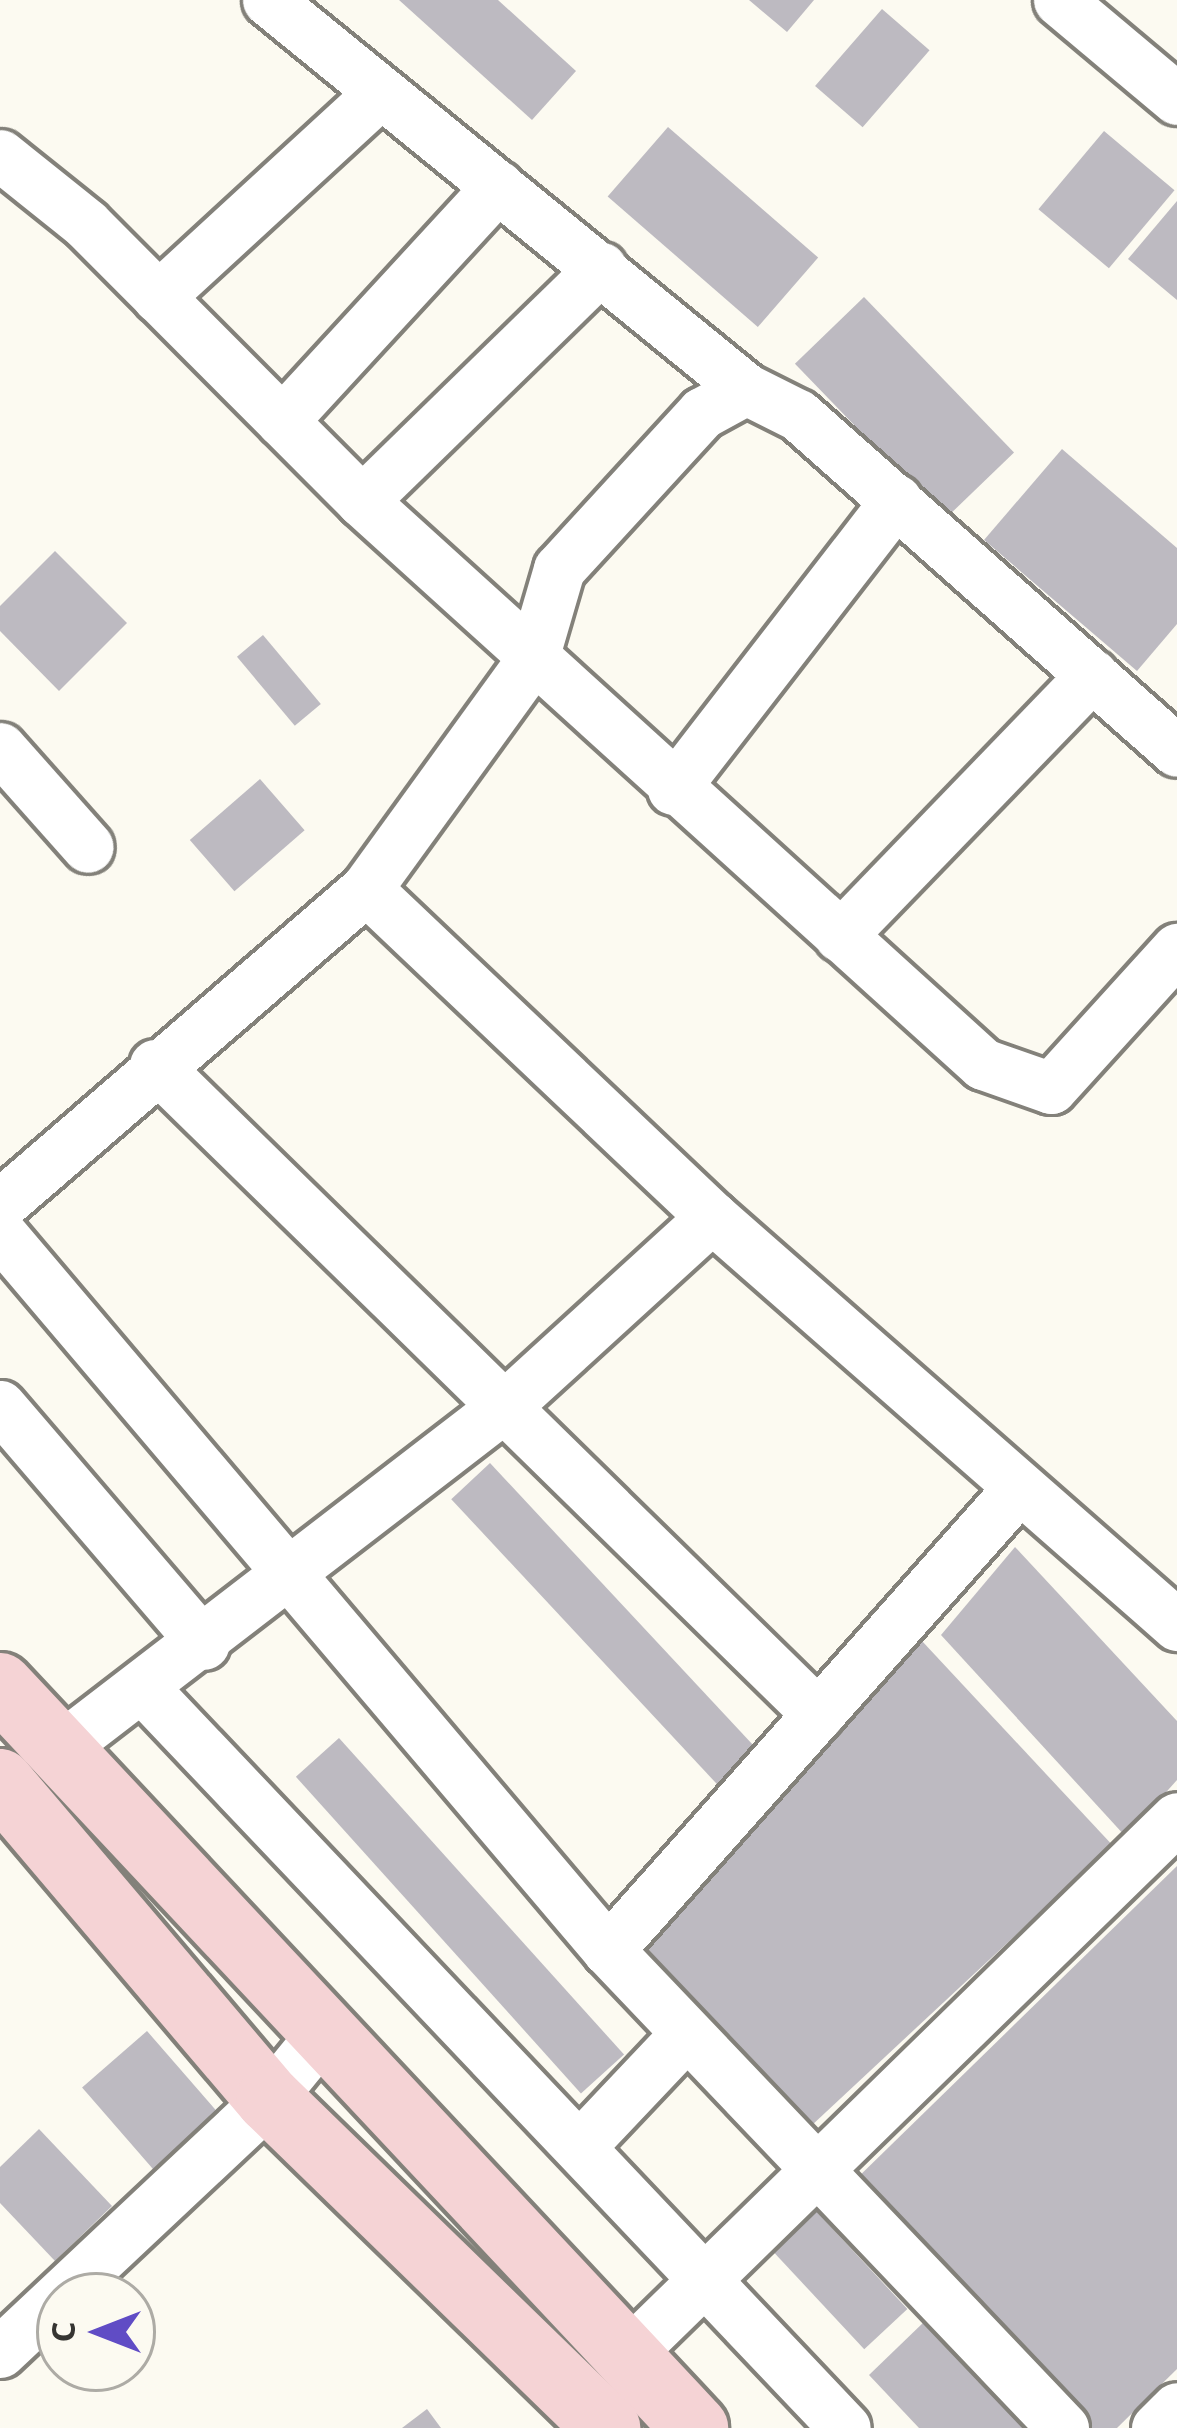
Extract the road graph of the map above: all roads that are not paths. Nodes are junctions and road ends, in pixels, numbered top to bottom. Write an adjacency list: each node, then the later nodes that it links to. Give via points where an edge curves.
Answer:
1 (268, 0): 3 (street)
2 (1059, 0): 4 (street)
3 (380, 93): 6 (street); 8 (street)
4 (1177, 99)
5 (0, 155): 8 (street, via 86,224)
6 (499, 186): 7 (street); 10 (street)
7 (601, 268): 9 (street); 12 (street)
8 (158, 297): 10 (street)
9 (746, 389): 11 (street, via 798,415); 13 (street, via 702,413 559,569)
10 (282, 421): 12 (street)
11 (896, 500): 14 (street); 17 (street)
12 (362, 502): 13 (street)
13 (533, 658): 17 (street); 19 (street)
14 (1092, 675): 16 (street); 20 (street)
15 (0, 748): 18 (street)
16 (1177, 752)
17 (674, 789): 20 (street)
18 (88, 847)
19 (366, 889): 22 (street); 24 (street)
20 (840, 936): 21 (street, via 983,1064 1051,1088)
21 (1177, 949)
22 (155, 1065): 23 (street); 26 (street)
23 (0, 1205)
24 (712, 1217): 26 (street); 28 (street)
25 (0, 1232): 29 (street)
26 (506, 1405): 29 (street); 34 (street)
27 (0, 1406): 31 (street)
28 (1018, 1490): 30 (street); 34 (street)
29 (296, 1574): 31 (street); 38 (street)
30 (1177, 1625)
31 (204, 1644): 33 (street)
32 (0, 1685): 35 (main road)
33 (142, 1687): 35 (street); 42 (street)
34 (818, 1714): 38 (street)
35 (60, 1748): 39 (main road)
36 (0, 1782): 41 (main road)
37 (1177, 1818): 43 (street)
38 (608, 1950): 40 (street)
39 (322, 2034): 41 (street); 46 (main road)
40 (686, 2034): 42 (street); 43 (street)
41 (269, 2099): 45 (street); 48 (main road)
42 (580, 2146): 44 (street)
43 (813, 2170): 44 (street); 51 (street)
44 (706, 2279): 46 (street); 50 (street)
45 (0, 2351)
46 (630, 2352): 49 (main road)
47 (1177, 2408): 52 (street)
48 (607, 2428)
49 (695, 2428)
50 (845, 2428)
51 (1064, 2428)
52 (1157, 2428)

